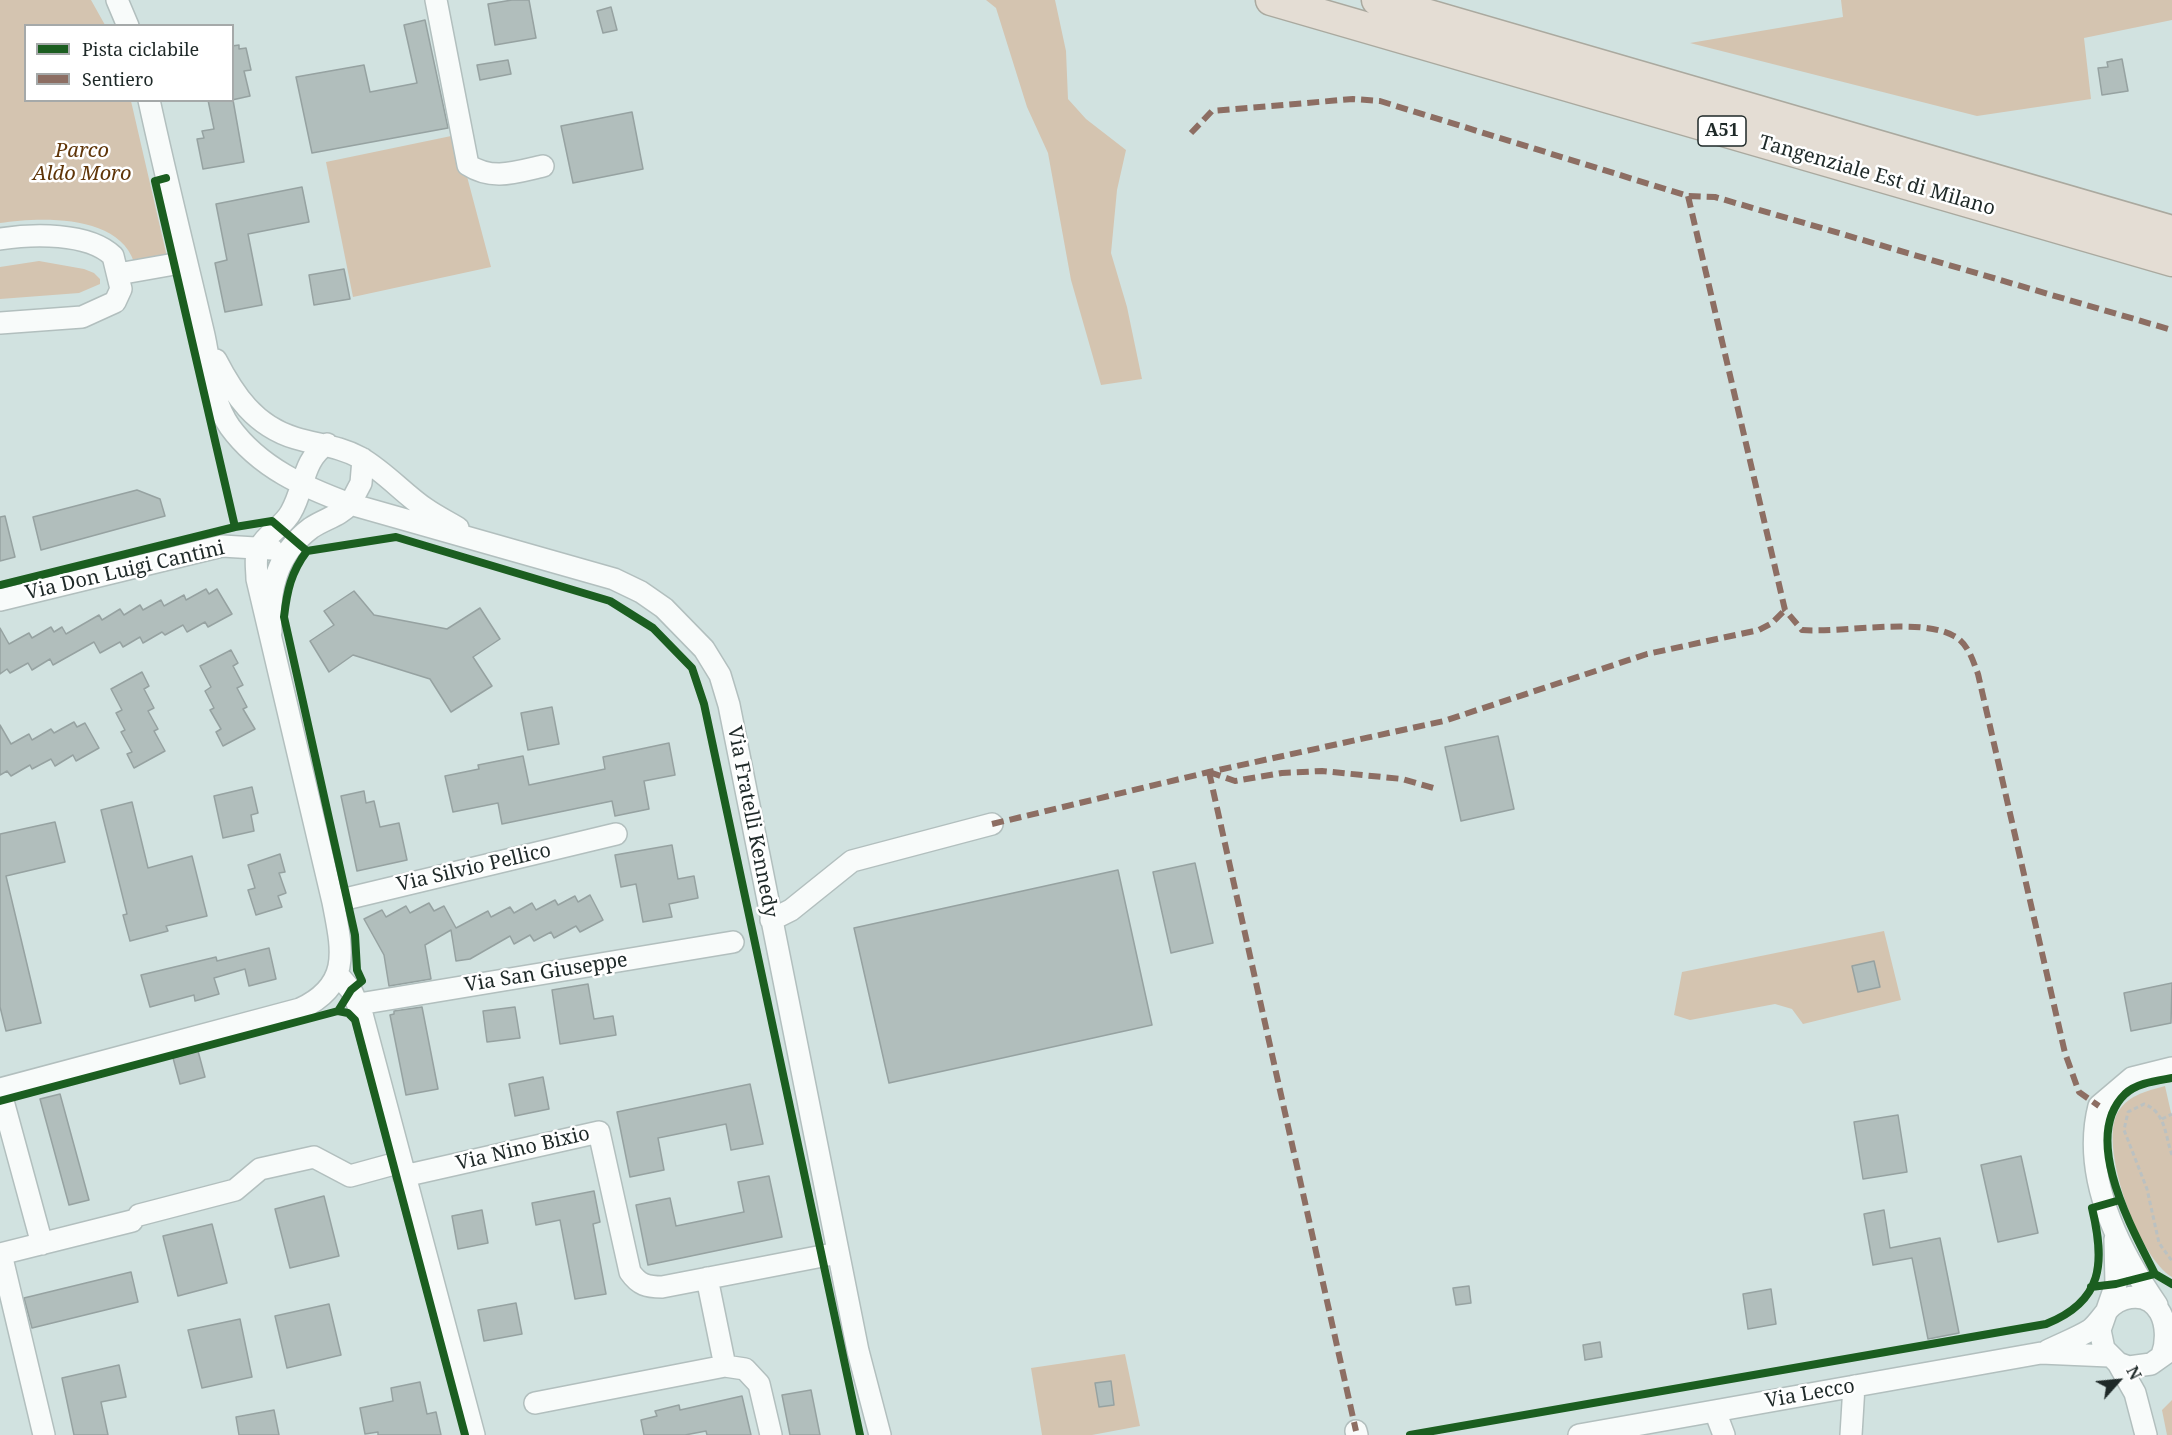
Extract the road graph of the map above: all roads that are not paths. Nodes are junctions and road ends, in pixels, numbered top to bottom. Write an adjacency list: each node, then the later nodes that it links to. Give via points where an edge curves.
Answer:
1 (117, 0): 5 (street)
2 (436, 0): 7 (street, via 468,165 490,175)
3 (1271, 0): 10 (highway, Tangenziale Est di Milano / A51)
4 (1377, 0): 8 (highway, Tangenziale Est di Milano / A51)
5 (127, 24)
6 (149, 102): 11 (street)
7 (543, 166)
8 (2172, 231)
9 (0, 239): 12 (street, via 38,235 90,244 113,256)
10 (2172, 261)
11 (186, 262): 12 (street); 14 (street)
12 (118, 274): 13 (street, via 119,297 102,310 82,317)
13 (0, 323)
14 (204, 335): 15 (street, via 229,386 245,408 278,432); 16 (street, via 217,402 229,425 264,462)
15 (345, 451): 16 (street, via 316,451); 17 (street, via 361,483); 18 (street, Via Fratelli Kennedy, via 427,510)
16 (301, 486): 17 (street); 19 (street, via 290,515)
17 (350, 504): 18 (street, Via Fratelli Kennedy, via 441,532); 20 (street, via 344,512 310,529)
18 (477, 538): 26 (street, Via Fratelli Kennedy, via 614,579 664,608 704,649 720,675 729,705)
19 (259, 548): 20 (street, Via Don Luigi Cantini); 21 (street, Via Don Luigi Cantini, via 222,546); 22 (street, via 257,579)
20 (286, 555): 22 (street, via 272,582)
21 (0, 600)
22 (271, 632): 25 (street)
23 (992, 824): 26 (street, via 852,861 791,910)
24 (616, 834): 25 (street, Via Silvio Pellico)
25 (333, 902): 28 (street, via 340,950)
26 (771, 920): 35 (street, Via Fratelli Kennedy)
27 (733, 942): 29 (street, Via San Giuseppe)
28 (334, 983): 29 (street, via 351,990); 31 (street, via 316,1002 300,1009)
29 (359, 1004): 32 (street)
30 (2172, 1068): 33 (street, via 2132,1078 2099,1106 2092,1148)
31 (0, 1090): 34 (street)
32 (403, 1169): 34 (street, Via Nino Bixio, via 350,1176 314,1157 260,1169 235,1190); 37 (street, Via Nino Bixio, via 599,1132 630,1272 647,1287); 49 (street)
33 (2114, 1230): 38 (street, via 2139,1279); 39 (street, via 2118,1265)
34 (42, 1244): 36 (street, Via Nino Bixio)
35 (838, 1253): 37 (street); 51 (street, Via Fratelli Kennedy)
36 (1, 1254): 48 (street)
37 (707, 1278): 43 (street)
38 (2164, 1308): 39 (street, Via Lecco, via 2147,1299 2124,1299); 41 (street, via 2170,1336)
39 (2106, 1313): 40 (street, Via Lecco, via 2091,1329); 42 (street, via 2100,1330 2104,1349)
40 (2041, 1353): 42 (street, Via Lecco); 44 (street, Via Lecco)
41 (2162, 1356): 42 (street, Via Lecco, via 2129,1367); 47 (street, via 2141,1393)
42 (2114, 1360): 47 (street, via 2129,1380)
43 (725, 1366): 45 (street); 50 (street, via 745,1369 759,1384)
44 (1854, 1386): 46 (street, Via Lecco); 54 (street)
45 (535, 1403)
46 (1715, 1411): 52 (street, Via Lecco); 53 (street)
47 (2144, 1425)
48 (45, 1435)
49 (474, 1435)
50 (771, 1435)
51 (880, 1435)
52 (1579, 1435)
53 (1724, 1435)
54 (1851, 1435)

